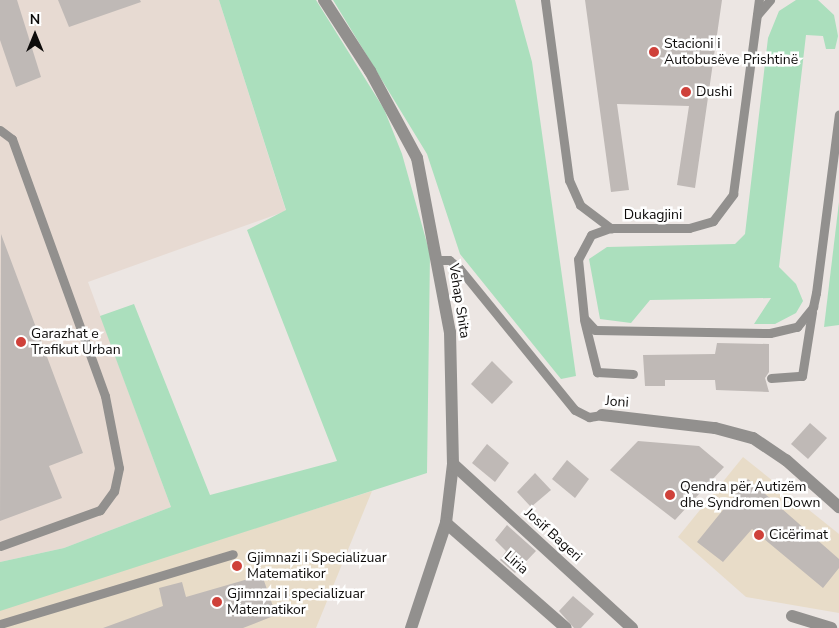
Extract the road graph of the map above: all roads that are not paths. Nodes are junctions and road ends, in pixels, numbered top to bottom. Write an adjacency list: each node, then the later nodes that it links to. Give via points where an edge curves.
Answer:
1 (324, 0): 9 (street, Vehap Shita, via 370,70 417,158)
2 (545, 0): 8 (lane, Dukagjini, via 569,180 584,210)
3 (759, 0): 5 (lane, Dukagjini)
4 (770, 0): 5 (lane)
5 (757, 15): 8 (lane, Dukagjini, via 736,181 727,206 701,227)
6 (839, 114): 10 (lane)
7 (0, 130): 18 (lane, via 12,139 105,396 119,468 114,491 100,510)
8 (610, 228): 11 (lane, via 592,235 580,250 577,272)
9 (438, 260): 14 (lane, Joni, via 450,260 459,268 575,410 589,417); 15 (street, Vehap Shita, via 450,332)
10 (813, 307): 11 (lane, via 798,326 770,333 602,333); 13 (lane, via 802,376)
11 (584, 318): 12 (lane, via 597,372)
12 (633, 374)
13 (771, 378)
14 (602, 415): 16 (street, Joni, via 714,428 753,438 786,460)
15 (453, 464): 17 (street, Vehap Shita); 24 (street, Josif Bageri)
16 (839, 507)
17 (446, 523): 22 (street, Vehap Shita); 23 (street, Liria)
18 (0, 546)
19 (233, 554): 21 (lane)
20 (792, 616): 25 (street)
21 (0, 624)
22 (411, 628)
23 (566, 628)
24 (632, 628)
25 (831, 628)

